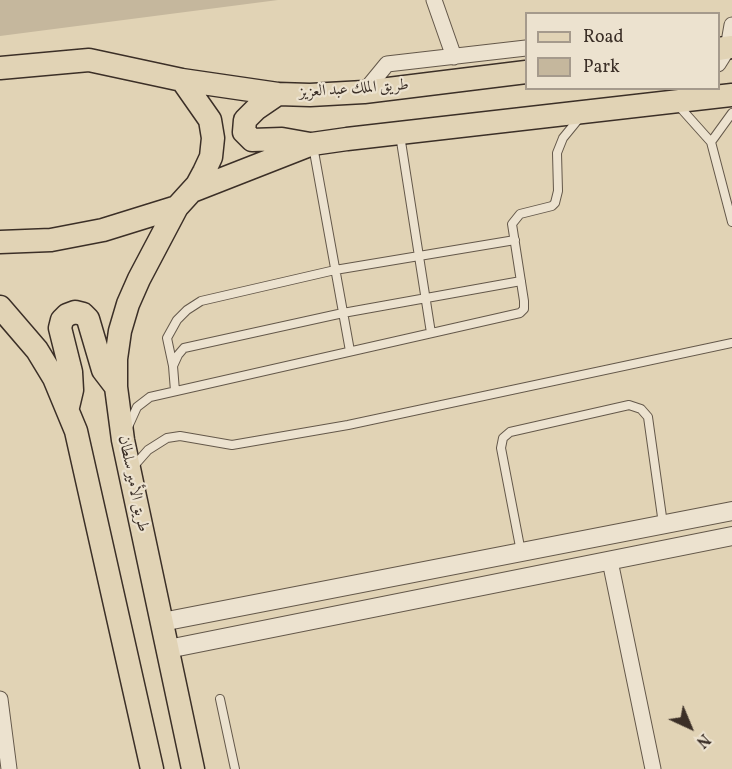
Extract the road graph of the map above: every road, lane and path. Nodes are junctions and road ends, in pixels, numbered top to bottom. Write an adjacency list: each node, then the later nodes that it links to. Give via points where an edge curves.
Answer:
1 (434, 0): 5 (street)
2 (732, 25): 4 (street)
3 (525, 48): 5 (street)
4 (723, 50)
5 (454, 57): 9 (street, via 387,64)
6 (0, 69): 8 (main road, طريق الملك عبد العزيز, via 89,60)
7 (525, 72): 9 (main road, طريق الملك عبد العزيز)
8 (182, 80): 10 (main road, طريق الملك عبد العزيز); 19 (main road, via 210,120 213,138 210,158 197,185)
9 (364, 92): 10 (main road, طريق الملك عبد العزيز)
10 (278, 94): 18 (main road, via 245,120 246,135 252,141 282,139)
11 (701, 94): 12 (main road); 13 (main road)
12 (732, 95)
13 (674, 101): 14 (main road); 17 (lane)
14 (585, 112): 16 (main road); 21 (lane, via 563,138 557,153 555,203 520,214 512,224)
15 (732, 113): 17 (lane)
16 (399, 133): 18 (main road); 23 (lane)
17 (711, 142): 20 (lane)
18 (312, 144): 19 (main road); 24 (lane)
19 (184, 199): 22 (main road, via 103,230 51,240); 33 (main road, طريق الأمير سلطان, via 128,304 120,331)
20 (732, 222)
21 (515, 240): 23 (lane); 25 (lane)
22 (0, 242)
23 (419, 257): 24 (lane); 26 (lane)
24 (335, 270): 28 (lane); 32 (lane, via 194,305 177,320 167,338)
25 (521, 281): 26 (lane); 29 (lane, via 524,309 520,313)
26 (425, 300): 28 (lane); 29 (lane)
27 (0, 307): 35 (main road, via 37,350)
28 (343, 313): 31 (lane); 32 (lane, via 184,348)
29 (431, 333): 31 (lane)
30 (732, 343): 37 (lane, via 348,425 232,445 180,436 167,438 148,450)
31 (350, 351): 34 (lane)
32 (173, 366): 34 (lane)
33 (116, 387): 35 (main road, via 103,370 88,319 75,312 67,315 60,328 71,372); 36 (main road, طريق الأمير سلطان)
34 (175, 391): 36 (lane, via 150,397 137,407)
35 (68, 407): 48 (main road, via 83,455)
36 (123, 440): 37 (main road, طريق الأمير سلطان)
37 (129, 470): 43 (main road, طريق الأمير سلطان)
38 (732, 511): 39 (street)
39 (663, 524): 41 (street); 41 (lane, via 648,417 629,405 510,432 503,438 501,448)
40 (732, 536): 42 (street)
41 (521, 552): 43 (street)
42 (610, 561): 44 (street); 51 (street)
43 (162, 622): 44 (main road, طريق الأمير سلطان)
44 (168, 649): 49 (main road, طريق الأمير سلطان)
45 (0, 699): 47 (street)
46 (220, 699): 50 (lane)
47 (9, 769)
48 (152, 769)
49 (193, 769)
50 (235, 769)
51 (653, 769)

